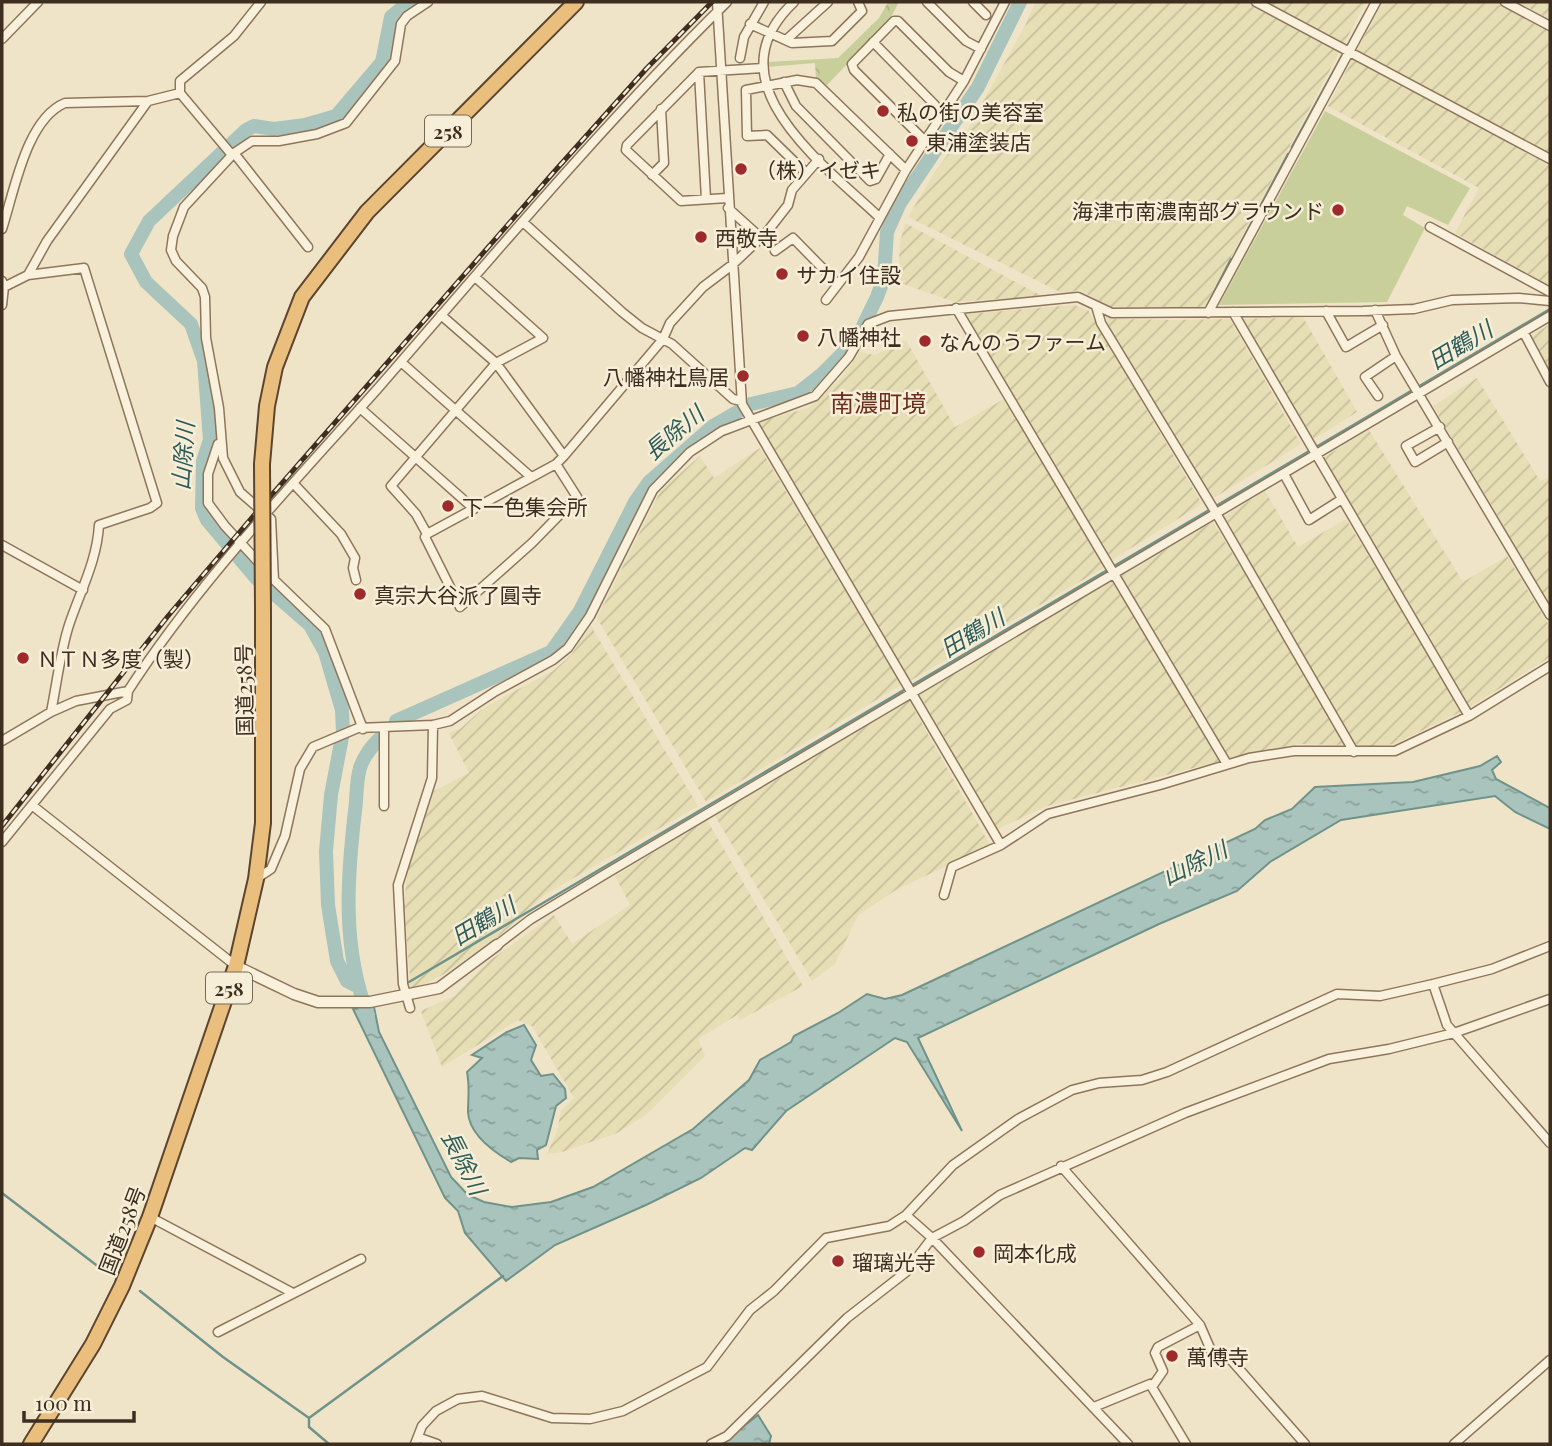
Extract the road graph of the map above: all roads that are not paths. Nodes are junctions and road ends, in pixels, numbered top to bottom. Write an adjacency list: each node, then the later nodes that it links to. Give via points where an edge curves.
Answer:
1 (22, 2): 18 (street)
2 (38, 2): 18 (street)
3 (261, 2): 35 (street, via 234,36 182,77)
4 (428, 2): 40 (street, via 401,24 394,61 346,123 317,134 252,141)
5 (576, 2): 124 (highway, 国道258号 / 258, bridge, via 367,212 302,298 275,367 262,464 265,762)
6 (727, 2): 17 (street)
7 (764, 2): 20 (street)
8 (794, 2): 22 (street)
9 (828, 2): 24 (street)
10 (858, 2): 24 (street, via 862,11 832,41)
11 (927, 2): 26 (street)
12 (973, 2): 19 (street)
13 (1005, 2): 26 (street)
14 (1256, 2): 27 (street)
15 (1376, 2): 27 (street)
16 (1505, 2): 21 (street)
17 (718, 6): 30 (street); 51 (street)
18 (30, 10): 23 (street)
19 (986, 15)
20 (750, 24): 22 (street); 28 (street)
21 (1550, 26)
22 (771, 34): 24 (street); 29 (street)
23 (2, 39)
24 (786, 40)
25 (873, 42): 32 (street, via 898,21); 37 (street); 39 (street, via 852,64 853,70)
26 (981, 50): 32 (street)
27 (1350, 50): 43 (street); 71 (street)
28 (740, 58)
29 (763, 68): 30 (street); 34 (street)
30 (720, 69): 31 (street); 47 (street)
31 (699, 72): 38 (street); 48 (street)
32 (964, 81): 39 (street)
33 (784, 82): 34 (street); 41 (street, via 807,80 824,88); 41 (street, via 796,106 870,181 876,179)
34 (765, 87): 42 (street, via 778,114); 45 (street, via 744,93 747,136 767,135)
35 (180, 93): 36 (street); 40 (street)
36 (148, 101): 53 (street, via 65,103 53,109 24,159); 58 (street, via 47,241)
37 (935, 105)
38 (661, 109): 46 (street, via 664,163); 46 (street, via 626,150)
39 (925, 141): 44 (street)
40 (233, 154): 55 (street); 88 (street, via 184,207 171,250 205,297 206,338)
41 (890, 154): 44 (street)
42 (819, 159): 45 (street); 50 (street)
43 (1550, 159)
44 (906, 170): 50 (street)
45 (806, 173): 54 (street, via 792,190 789,205)
46 (652, 175): 48 (street, via 681,201)
47 (727, 198): 48 (street); 49 (street)
48 (706, 199)
49 (728, 208): 54 (street); 57 (street)
50 (879, 217): 61 (street, via 859,257)
51 (523, 222): 59 (street); 76 (street, via 622,312)
52 (1430, 226): 62 (street)
53 (2, 229)
54 (759, 236): 57 (street)
55 (308, 247)
56 (775, 251): 61 (street, via 793,238)
57 (732, 265): 76 (street, via 702,286 670,323); 83 (street)
58 (28, 275): 60 (street); 107 (street, via 84,268 157,503 99,525)
59 (475, 277): 72 (street); 79 (street, via 543,338)
60 (3, 284): 65 (street)
61 (838, 284): 63 (street)
62 (1550, 292)
63 (826, 300)
64 (1550, 301): 68 (street, via 1452,300 1414,309)
65 (2, 305)
66 (1096, 306): 67 (street, via 1078,298); 71 (street, via 1112,313); 99 (street, via 1101,323)
67 (957, 308): 86 (street, via 889,316 868,324 849,357 815,396); 104 (street)
68 (1375, 310): 69 (street); 74 (street)
69 (1326, 311): 70 (street); 74 (street, via 1346,347)
70 (1233, 312): 71 (street); 90 (street)
71 (1208, 313)
72 (441, 315): 78 (street); 79 (street)
73 (1550, 317): 75 (street)
74 (1383, 325): 77 (street)
75 (1524, 333): 80 (street); 81 (street)
76 (663, 340): 83 (street); 91 (street)
77 (1396, 356): 81 (street); 82 (street, via 1365,377)
78 (401, 362): 84 (street); 85 (street)
79 (496, 363): 85 (street); 91 (street)
80 (1550, 382)
81 (1416, 389): 87 (street); 90 (street)
82 (1378, 396)
83 (741, 403): 86 (street)
84 (360, 408): 92 (street); 96 (street)
85 (457, 410): 92 (street); 95 (street)
86 (748, 416): 110 (street); 114 (street, via 690,452 653,490 590,616 568,648 450,721)
87 (1440, 427): 89 (street); 89 (street, via 1406,446 1410,454 1415,462)
88 (220, 429): 100 (street, via 229,473 240,492); 103 (street, via 208,474 208,503)
89 (1448, 442): 108 (street)
90 (1315, 449): 94 (street); 97 (street)
91 (564, 456): 93 (street)
92 (416, 458): 98 (street); 101 (street, via 391,486)
93 (556, 464): 95 (street); 101 (street, via 577,497 460,607)
94 (1283, 474): 97 (street, via 1309,520); 99 (street)
95 (531, 477): 98 (street)
96 (293, 483): 100 (street); 106 (street, via 341,534 355,558)
97 (1342, 499): 113 (street)
98 (474, 509): 101 (street)
99 (1214, 509): 104 (street); 118 (street)
100 (266, 515): 103 (street); 105 (street, via 271,519)
101 (427, 534)
102 (2, 545): 107 (street)
103 (237, 549): 105 (street); 111 (street)
104 (1113, 569): 110 (street); 119 (street)
105 (274, 580): 116 (street, via 325,629)
106 (356, 580)
107 (83, 590): 112 (street, via 68,628)
108 (1550, 615)
109 (1550, 666): 113 (street)
110 (910, 689): 123 (street); 126 (street)
111 (128, 691): 112 (street, via 91,695); 120 (street, via 127,700 110,709)
112 (51, 712): 117 (street)
113 (1469, 716): 118 (street, via 1395,751)
114 (433, 725): 115 (street); 131 (street, via 432,778 398,885 403,984)
115 (384, 727): 116 (street); 121 (street)
116 (360, 729): 124 (street, via 313,747 303,759 285,836 271,869)
117 (2, 741)
118 (1354, 752): 119 (street, via 1294,751)
119 (1227, 764): 123 (street, via 1048,814)
120 (33, 806): 122 (street); 128 (street)
121 (384, 806)
122 (2, 842)
123 (1001, 845): 125 (street, via 952,867)
124 (256, 879): 128 (highway, 国道258号 / 258)
125 (944, 895)
126 (497, 945): 128 (street, via 439,988 370,1002 331,1003 294,994)
127 (1550, 946): 129 (street, via 1492,969)
128 (236, 966): 136 (highway, 国道258号 / 258)
129 (1433, 984): 132 (street); 135 (street, via 1380,996 1337,994 1167,1072 1072,1090 1018,1119 953,1165)
130 (1550, 999): 132 (street)
131 (410, 1008)
132 (1454, 1033): 133 (street); 134 (street, via 1329,1059)
133 (1550, 1143)
134 (1061, 1166): 137 (street, via 1000,1195); 140 (street)
135 (906, 1215): 137 (street); 145 (street, via 889,1226 826,1238 750,1310 707,1367 623,1411 590,1419 552,1418 482,1396 458,1399 436,1411 422,1426)
136 (150, 1217): 139 (street); 146 (highway, 国道258号 / 258, via 93,1344)
137 (932, 1238): 144 (street); 148 (street, via 906,1272 847,1318 727,1436)
138 (361, 1259): 139 (street)
139 (293, 1293): 141 (street)
140 (1200, 1325): 143 (street, via 1158,1347 1155,1353 1163,1371); 151 (street, via 1213,1355 1225,1353)
141 (218, 1332)
142 (1550, 1360): 152 (street)
143 (1152, 1388): 144 (street, via 1150,1384); 150 (street)
144 (1094, 1408): 149 (street)
145 (417, 1441): 147 (street)
146 (31, 1444)
147 (437, 1444)
148 (711, 1444)
149 (1128, 1444)
150 (1186, 1444)
151 (1305, 1444)
152 (1454, 1444)

